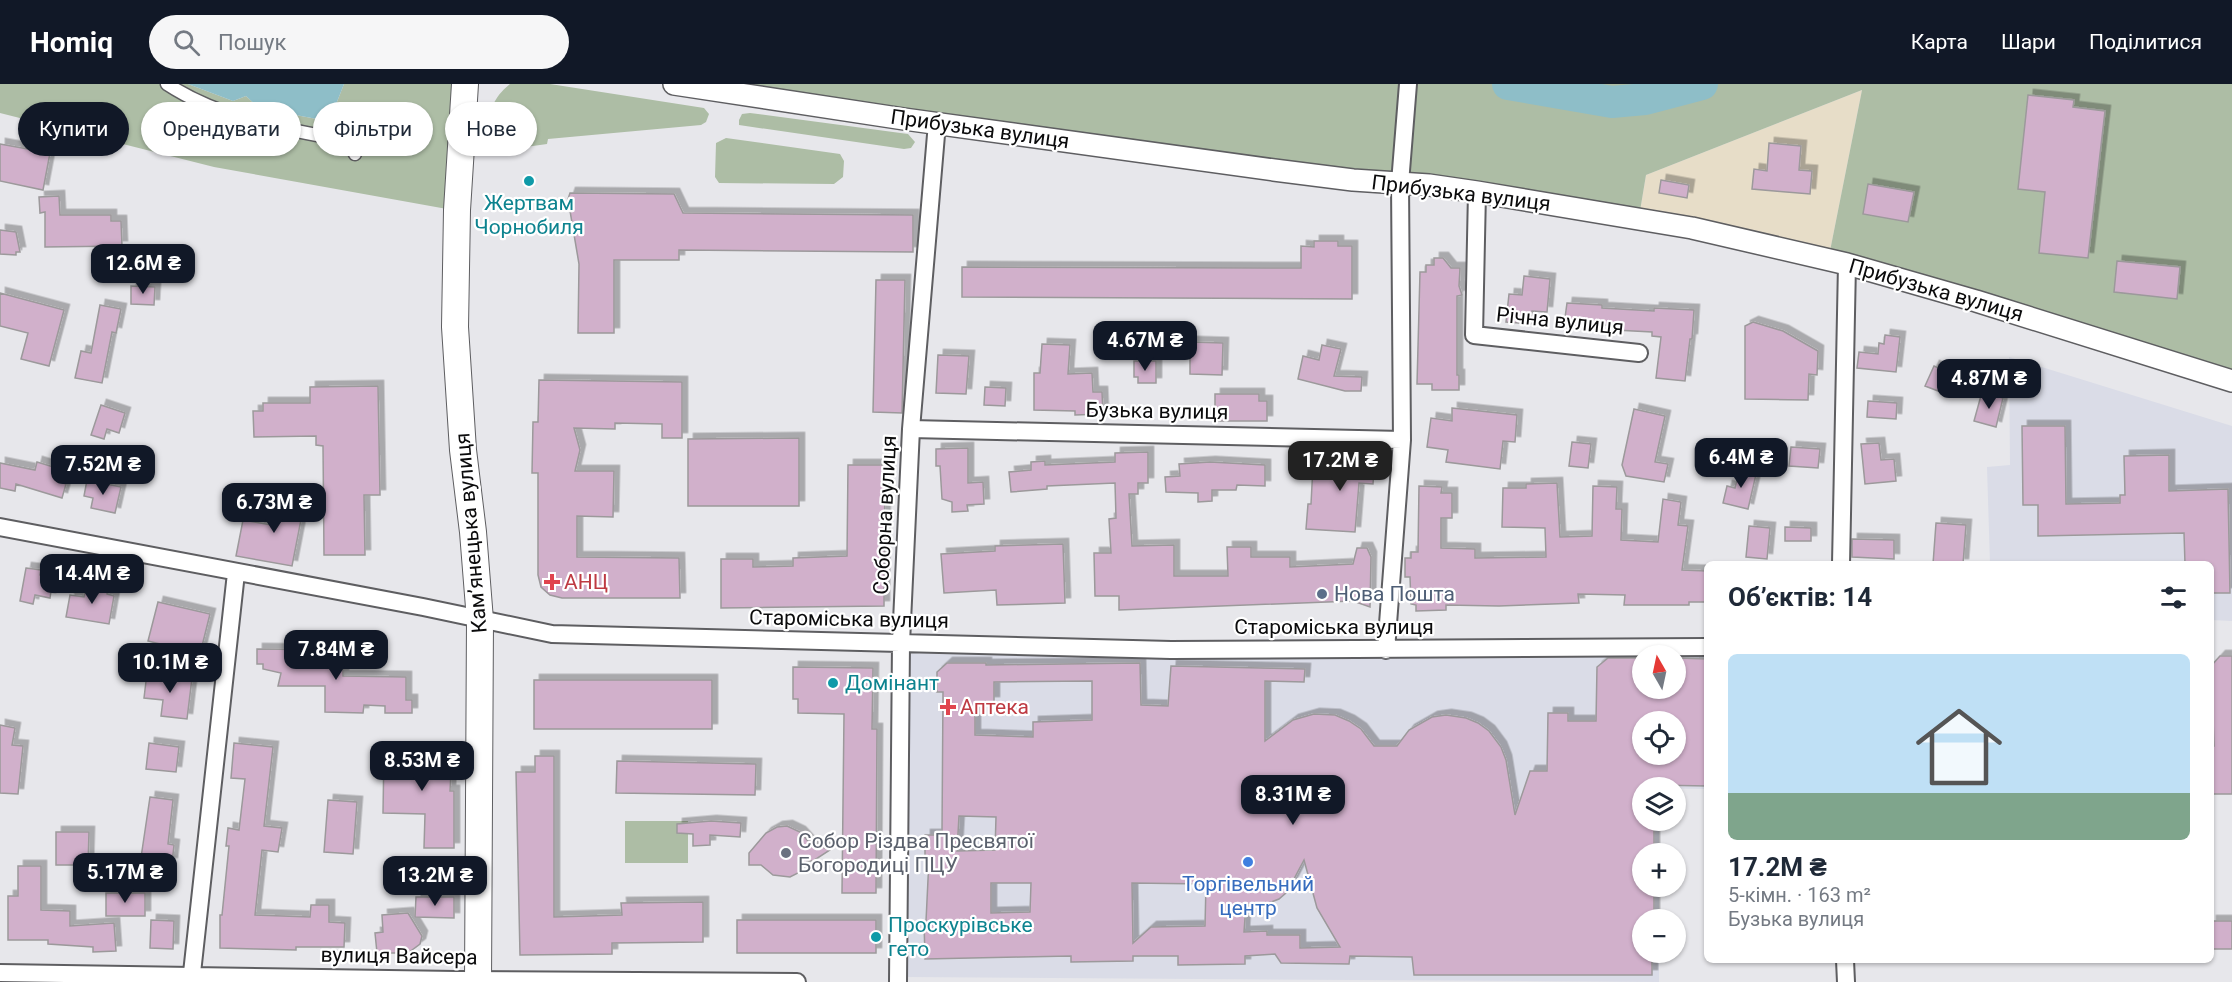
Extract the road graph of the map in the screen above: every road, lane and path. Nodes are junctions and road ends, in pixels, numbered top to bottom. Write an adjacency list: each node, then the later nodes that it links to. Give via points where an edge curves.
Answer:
1 (167, 84): 6 (street, via 193,100 254,123)
2 (465, 84): 17 (main road, Камʼянецька вулиця, via 455,327)
3 (674, 84): 5 (street, Прибузька вулиця)
4 (1408, 84): 7 (street)
5 (937, 123): 7 (street, Прибузька вулиця, via 1297,173); 12 (street, Соборна вулиця)
6 (313, 134)
7 (1400, 183): 8 (street, Прибузька вулиця); 13 (street)
8 (1477, 192): 9 (street, Прибузька вулиця, via 1692,228); 10 (street, Річна вулиця, via 1474,335)
9 (1847, 264): 11 (street, Прибузька вулиця); 15 (street)
10 (1639, 353)
11 (2232, 381)
12 (911, 429): 13 (street, Бузька вулиця); 18 (street, Соборна вулиця)
13 (1402, 440): 20 (street)
14 (0, 527): 16 (street, Староміська вулиця)
15 (1841, 561)
16 (236, 573): 17 (street, Староміська вулиця); 23 (street)
17 (480, 620): 18 (street, Староміська вулиця, via 552,634); 24 (main road, Камʼянецька вулиця)
18 (901, 643): 20 (street, Староміська вулиця, via 1171,650); 26 (street, Соборна вулиця)
19 (1704, 647): 20 (street, Староміська вулиця)
20 (1386, 650)
21 (1845, 963): 27 (street)
22 (0, 973): 23 (street, вулиця Вайсера)
23 (191, 979): 24 (street, вулиця Вайсера)
24 (478, 981): 25 (street, вулиця Вайсера)
25 (797, 982)
26 (898, 982)
27 (1846, 982)

